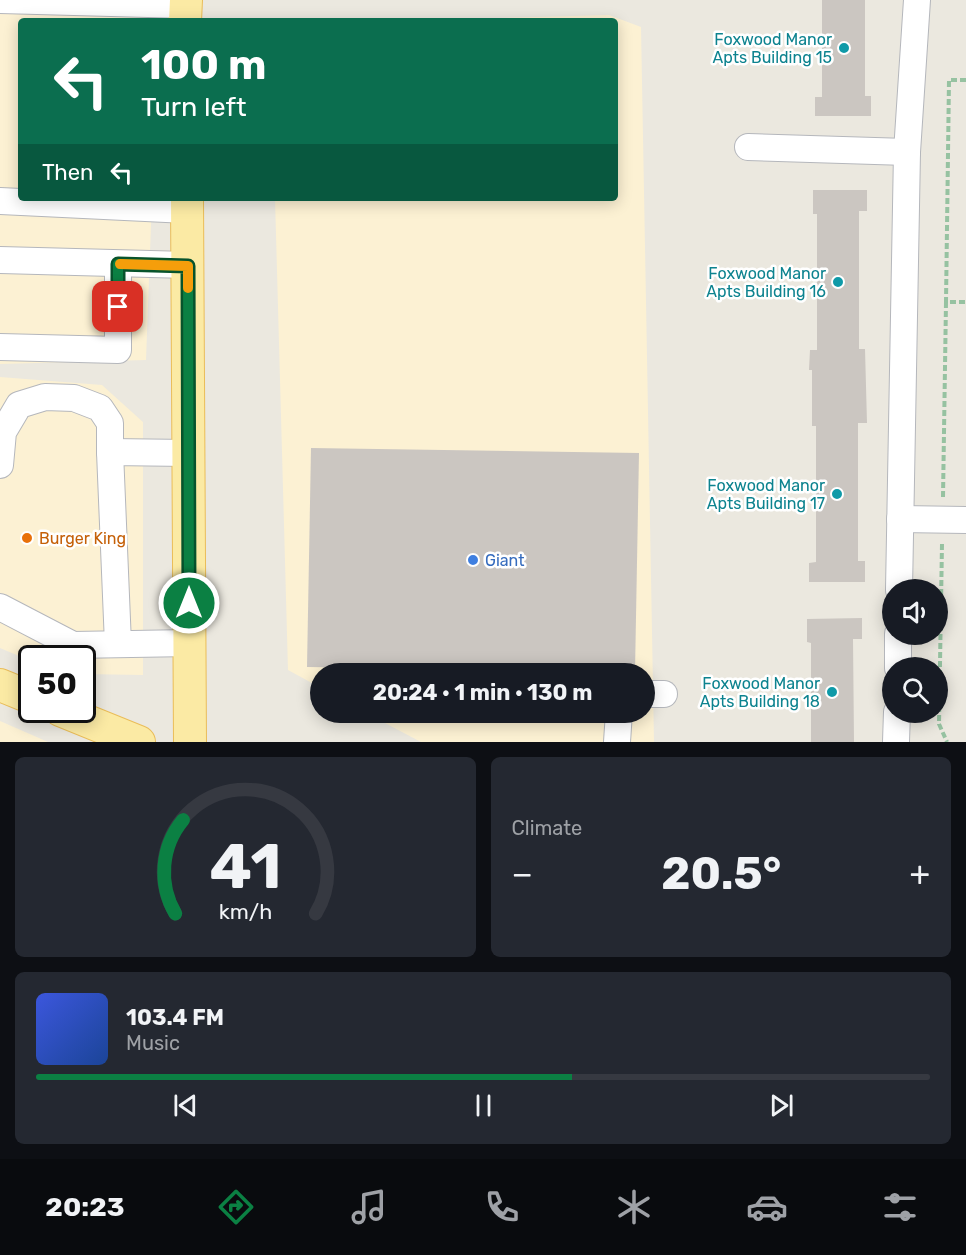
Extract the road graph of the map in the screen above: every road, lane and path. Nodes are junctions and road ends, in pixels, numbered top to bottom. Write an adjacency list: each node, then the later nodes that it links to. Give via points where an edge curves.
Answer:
1 (0, 0): 4 (lane)
2 (918, 0): 7 (lane)
3 (185, 9): 4 (lane)
4 (94, 12)
5 (966, 81): 14 (path, via 949,80 946,302)
6 (748, 147): 7 (lane)
7 (907, 152): 19 (lane)
8 (0, 201): 9 (lane)
9 (91, 202): 10 (lane)
10 (187, 204): 13 (main road)
11 (0, 260): 12 (lane)
12 (118, 264): 13 (lane); 15 (lane, via 118,350)
13 (188, 266): 17 (main road)
14 (966, 303)
15 (0, 347)
16 (110, 452): 17 (lane); 18 (lane, via 110,423 100,408 74,398 45,397 19,405 3,432); 24 (lane)
17 (188, 453): 23 (main road)
18 (0, 465)
19 (900, 519): 20 (lane); 21 (lane)
20 (966, 520)
21 (899, 579)
22 (0, 607): 24 (lane, via 73,645)
23 (190, 643): 24 (lane); 31 (main road)
24 (118, 644)
25 (0, 685): 26 (main road)
26 (18, 692)
27 (92, 723): 30 (main road)
28 (618, 723): 32 (lane)
29 (897, 723): 33 (lane)
30 (139, 742)
31 (190, 742)
32 (617, 742)
33 (896, 742)

